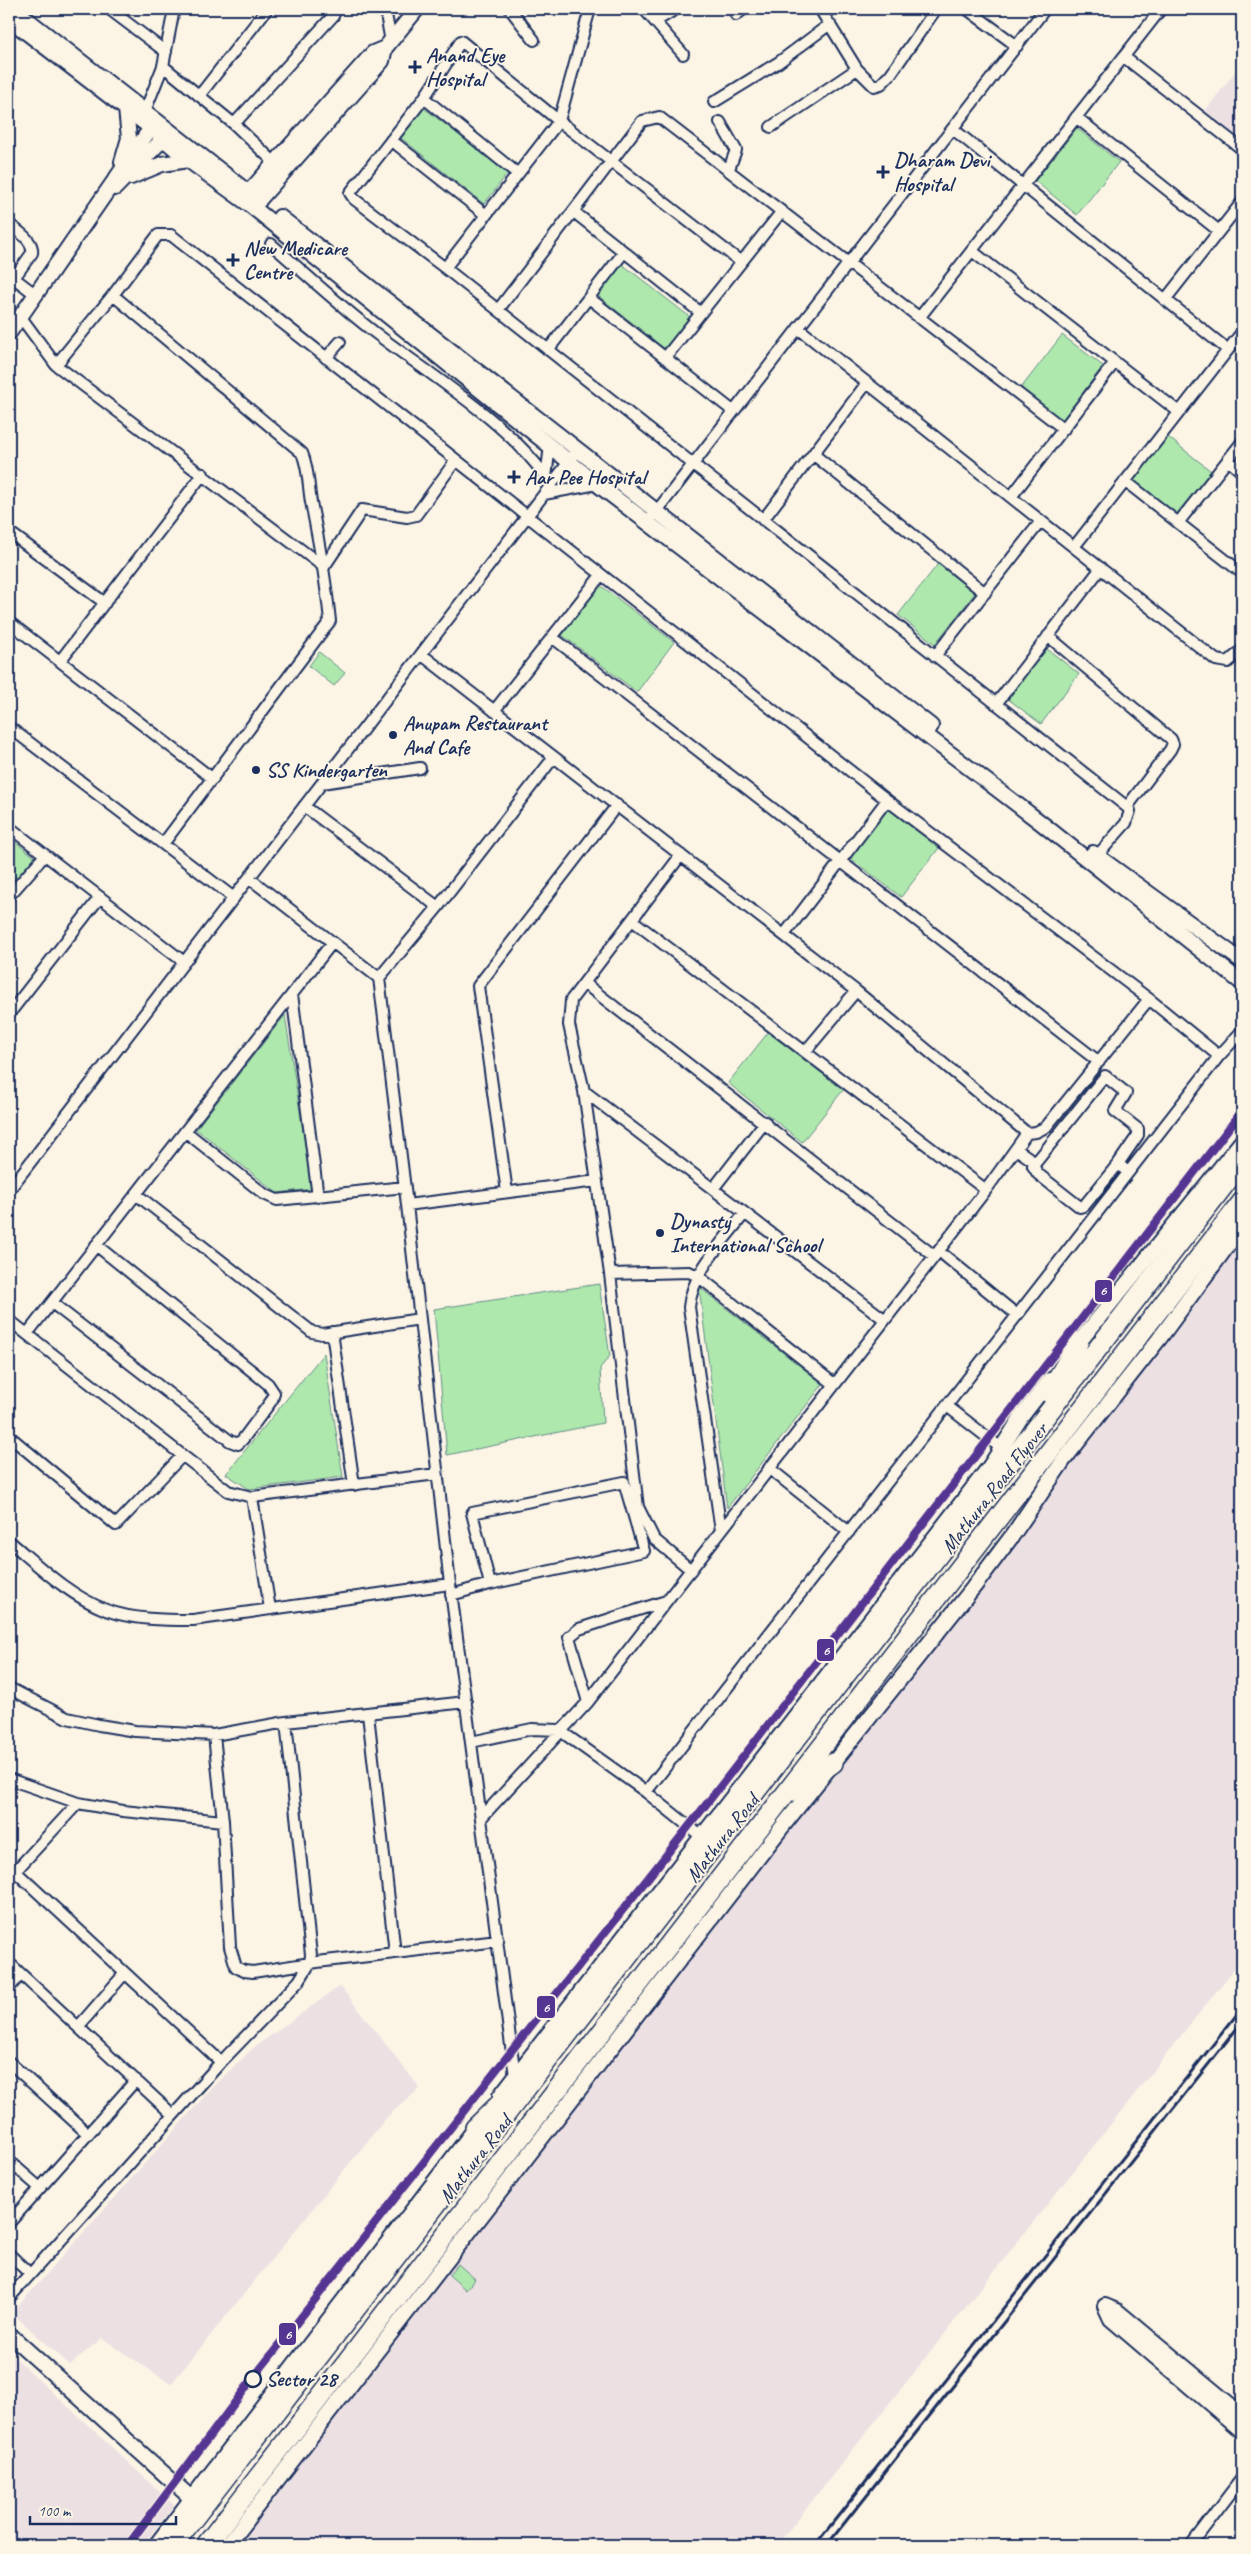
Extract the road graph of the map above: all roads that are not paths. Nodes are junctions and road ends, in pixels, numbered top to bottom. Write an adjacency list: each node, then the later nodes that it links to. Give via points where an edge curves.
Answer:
1 (109, 9): 22 (street)
2 (174, 9): 22 (street)
3 (267, 9): 27 (street)
4 (336, 9): 36 (street)
5 (385, 9): 20 (street)
6 (418, 9): 20 (main road)
7 (510, 9): 19 (street)
8 (590, 9): 33 (street)
9 (644, 9): 17 (street)
10 (676, 9): 17 (street)
11 (820, 9): 18 (street)
12 (936, 9): 26 (street, via 881,84 874,86)
13 (967, 9): 21 (street)
14 (1046, 9): 21 (street)
15 (1161, 9): 24 (street)
16 (18, 13): 30 (main road); 31 (main road)
17 (656, 22): 23 (street)
18 (830, 24): 26 (street); 29 (street, via 779,62)
19 (534, 40)
20 (388, 45): 44 (main road, via 373,53); 49 (main road, via 382,61)
21 (1017, 46): 38 (street)
22 (166, 52): 25 (street)
23 (683, 54)
24 (1124, 56): 32 (street); 41 (street)
25 (163, 66): 27 (street); 31 (street)
26 (857, 68): 37 (street)
27 (199, 96): 36 (street)
28 (424, 98): 33 (street, via 461,41); 40 (street); 46 (street)
29 (714, 102)
30 (126, 109): 35 (main road); 47 (main road, via 129,138)
31 (145, 111): 35 (main road)
32 (1076, 118): 48 (street); 55 (street)
33 (559, 121): 43 (street); 46 (street)
34 (720, 122): 45 (street, via 736,150)
35 (154, 124): 39 (main road); 47 (main road)
36 (234, 124): 44 (street)
37 (771, 127)
38 (953, 129): 48 (street); 60 (street)
39 (166, 135): 42 (main road); 47 (main road); 49 (main road)
40 (391, 140): 53 (street); 61 (street, via 350,193)
41 (1242, 149)
42 (188, 160): 47 (main road); 49 (main road)
43 (613, 162): 45 (street, via 642,121 659,116); 52 (street); 59 (street)
44 (275, 163): 49 (main road)
45 (729, 169): 51 (street)
46 (518, 174): 53 (street)
47 (121, 177): 63 (main road)
48 (1023, 186): 57 (street); 66 (street)
49 (252, 199): 86 (main road); 87 (main road)
50 (1242, 202): 55 (street)
51 (782, 211): 59 (street); 60 (street)
52 (574, 212): 58 (street); 67 (street)
53 (486, 215): 61 (street)
54 (9, 224): 62 (street, via 33,248)
55 (1219, 231): 66 (street)
56 (272, 244): 95 (street, via 356,319 518,444)
57 (972, 250): 70 (street); 79 (street)
58 (624, 252): 65 (street); 68 (street)
59 (741, 262): 68 (street)
60 (848, 263): 70 (street); 71 (street)
61 (445, 268): 67 (street)
62 (10, 280): 63 (street)
63 (34, 294): 69 (main road)
64 (113, 294): 77 (street, via 158,235 171,235); 80 (street); 107 (street, via 302,453)
65 (589, 298): 75 (street); 78 (street)
66 (1165, 300): 76 (street)
67 (498, 310): 75 (street)
68 (700, 313): 78 (street)
69 (20, 316): 72 (main road); 80 (street)
70 (919, 318): 84 (street)
71 (798, 328): 81 (street); 82 (street)
72 (9, 332)
73 (1242, 332): 76 (street)
74 (340, 342): 77 (street)
75 (548, 350): 92 (street)
76 (1228, 350): 83 (street)
77 (326, 358): 89 (street)
78 (665, 358): 82 (street)
79 (1115, 362): 83 (street); 84 (street)
80 (56, 365): 94 (street)
81 (867, 383): 88 (street); 99 (street)
82 (733, 411): 92 (street)
83 (1179, 412): 96 (street)
84 (1064, 429): 99 (street)
85 (1242, 442): 90 (street)
86 (550, 445): 91 (main road); 95 (street)
87 (578, 450): 91 (street); 101 (main road)
88 (813, 454): 102 (street); 111 (street)
89 (456, 460): 100 (street); 107 (street, via 416,516 362,510)
90 (1228, 460): 93 (street); 104 (street)
91 (570, 462): 97 (main road); 98 (street)
92 (692, 464): 101 (street); 102 (street)
93 (1242, 472)
94 (203, 474): 107 (street); 112 (street)
95 (546, 477): 98 (street)
96 (1125, 481): 104 (street); 106 (street)
97 (597, 484): 98 (street); 101 (main road)
98 (544, 494): 100 (street)
99 (1011, 498): 103 (street)
100 (527, 516): 109 (street); 117 (street)
101 (652, 517): 135 (main road); 149 (main road)
102 (763, 520): 118 (street)
103 (1041, 521): 106 (street); 111 (street)
104 (1178, 523): 110 (street)
105 (9, 532): 112 (street)
106 (1074, 547): 108 (street)
107 (324, 567): 125 (street, via 330,621)
108 (1100, 568): 114 (street); 116 (street, via 1216,660 1228,662)
109 (601, 574): 115 (street); 127 (street)
110 (1242, 574)
111 (985, 593): 118 (street)
112 (105, 603): 119 (street)
113 (9, 622): 119 (street)
114 (1048, 636): 120 (street); 130 (street, via 1171,739 1170,750)
115 (552, 638): 121 (street); 136 (street)
116 (1242, 650)
117 (421, 654): 121 (street); 126 (street)
118 (935, 656): 120 (street)
119 (60, 661): 125 (street)
120 (996, 704): 130 (street)
121 (494, 711): 123 (street)
122 (9, 727): 132 (street)
123 (554, 757): 128 (street); 141 (street)
124 (420, 768): 126 (street)
125 (212, 778): 132 (street)
126 (322, 783): 129 (street)
127 (887, 800): 136 (street); 152 (street)
128 (617, 805): 134 (street); 173 (street, via 478,986)
129 (304, 806): 137 (street); 141 (street)
130 (1127, 806): 135 (street, via 1130,811 1126,823)
131 (9, 827): 133 (street)
132 (163, 844): 140 (street)
133 (45, 855): 138 (street); 139 (street)
134 (681, 855): 142 (street); 143 (street)
135 (1096, 856): 146 (main road)
136 (841, 862): 143 (street); 157 (street)
137 (249, 878): 140 (street); 144 (street)
138 (9, 896)
139 (100, 897): 145 (street); 153 (street)
140 (234, 898): 145 (street)
141 (438, 908): 147 (street)
142 (632, 920): 148 (street); 155 (street)
143 (784, 935): 150 (street)
144 (332, 942): 147 (street); 151 (street)
145 (184, 962): 171 (street)
146 (1242, 962)
147 (378, 978): 169 (street)
148 (584, 983): 158 (street, via 571,1000 569,1025); 159 (street)
149 (1242, 983)
150 (856, 991): 155 (street); 161 (street)
151 (292, 994): 160 (street); 175 (street)
152 (1149, 999): 156 (street); 157 (street)
153 (9, 1014)
154 (1242, 1031): 156 (street)
155 (805, 1052): 172 (street)
156 (1219, 1056): 167 (street)
157 (1099, 1062): 161 (street, via 1046,1127)
158 (584, 1091): 168 (street); 170 (street)
159 (765, 1122): 170 (street); 181 (street)
160 (185, 1131): 174 (street); 175 (street, via 264,1194 277,1200)
161 (1027, 1133): 163 (street)
162 (1242, 1141): 192 (main road)
163 (1016, 1149): 164 (street); 172 (street)
164 (1035, 1162): 166 (street, via 1033,1166 1038,1174 1080,1207); 166 (street, via 1105,1076 1126,1093 1115,1111 1138,1129 1138,1135)
165 (1242, 1162): 200 (highway, Mathura Road Flyover)
166 (1118, 1164): 167 (street)
167 (1128, 1172): 186 (street)
168 (597, 1181): 173 (street); 183 (street)
169 (405, 1188): 175 (street); 177 (street)
170 (713, 1189): 178 (street)
171 (9, 1190)
172 (986, 1190): 181 (street)
173 (507, 1192): 177 (street)
174 (136, 1194): 180 (street); 190 (street, via 301,1325 312,1332)
175 (318, 1197)
176 (1242, 1202): 223 (highway, Mathura Road Flyover)
177 (407, 1205): 187 (street)
178 (744, 1214): 184 (street); 188 (street)
179 (1242, 1226): 220 (main road, via 1063,1461 973,1588)
180 (96, 1246): 185 (street); 185 (street, via 268,1384 274,1393 272,1400 243,1439 238,1444 230,1441)
181 (933, 1255): 188 (street)
182 (946, 1256): 186 (street)
183 (610, 1274): 184 (street, via 689,1272); 206 (street, via 638,1507 654,1539)
184 (698, 1276): 193 (street); 203 (street, via 690,1293 689,1307)
185 (52, 1303): 191 (street)
186 (1017, 1315): 194 (street)
187 (420, 1319): 190 (street); 199 (street)
188 (884, 1319): 193 (street)
189 (9, 1320): 191 (street)
190 (332, 1332): 201 (street)
191 (27, 1334): 197 (street)
192 (1078, 1343): 196 (main road); 200 (highway)
193 (834, 1384): 198 (street)
194 (948, 1406): 196 (street); 204 (street)
195 (9, 1436): 197 (street, via 116,1525)
196 (1001, 1448): 227 (main road)
197 (182, 1456): 202 (street, via 228,1491)
198 (769, 1468): 203 (street); 204 (street)
199 (437, 1474): 201 (street); 207 (street)
200 (994, 1483): 237 (highway, Mathura Road)
201 (354, 1486): 202 (street)
202 (252, 1497): 211 (street)
203 (721, 1531): 206 (street)
204 (849, 1532): 222 (street)
205 (9, 1541): 211 (street, via 62,1586 106,1610 159,1620 194,1620)
206 (691, 1570): 210 (street)
207 (450, 1584): 209 (street); 211 (street)
208 (490, 1584): 208 (street, via 644,1551 624,1482 472,1513); 209 (street)
209 (451, 1595): 213 (street)
210 (663, 1602): 214 (street); 214 (street, via 579,1629 570,1637)
211 (270, 1609)
212 (9, 1688): 218 (street, via 68,1718 99,1726)
213 (466, 1702): 215 (street); 219 (street)
214 (588, 1702): 217 (street)
215 (368, 1714): 216 (street); 230 (street)
216 (286, 1722): 218 (street); 232 (street)
217 (560, 1730): 219 (street, via 532,1729); 222 (street); 225 (street)
218 (214, 1735): 226 (street)
219 (471, 1742): 225 (street)
220 (833, 1763): 223 (highway); 259 (main road)
221 (9, 1779): 224 (street)
222 (646, 1792): 227 (street)
223 (780, 1800): 258 (highway, Mathura Road)
224 (78, 1803): 226 (street); 228 (street)
225 (482, 1816): 229 (street)
226 (223, 1821): 232 (street, via 230,1947 236,1967 253,1972)
227 (702, 1837): 240 (main road)
228 (12, 1875): 233 (street)
229 (498, 1942): 230 (street); 240 (street)
230 (395, 1953): 232 (street)
231 (9, 1963): 234 (street)
232 (310, 1964): 239 (street, via 299,1980)
233 (126, 1973): 236 (street); 239 (street)
234 (21, 1974): 235 (street); 236 (street)
235 (9, 1988)
236 (78, 2027): 241 (street)
237 (559, 2047): 243 (highway); 257 (highway)
238 (9, 2062): 244 (street)
239 (221, 2062): 242 (street)
240 (515, 2076): 243 (main road)
241 (136, 2080): 242 (street); 244 (street)
242 (173, 2115): 249 (street)
243 (476, 2128): 255 (main road)
244 (88, 2134): 246 (street)
245 (9, 2161): 246 (street)
246 (40, 2188): 247 (street)
247 (9, 2223)
248 (9, 2254): 249 (street)
249 (30, 2274): 250 (street)
250 (9, 2298)
251 (9, 2334): 255 (main road)
252 (1242, 2414): 253 (main road, via 1117,2311 1105,2306 1111,2319)
253 (1242, 2431)
254 (1242, 2478): 260 (street)
255 (191, 2498): 256 (main road)
256 (156, 2545)
257 (173, 2545)
258 (206, 2545)
259 (227, 2545)
260 (1191, 2545)

